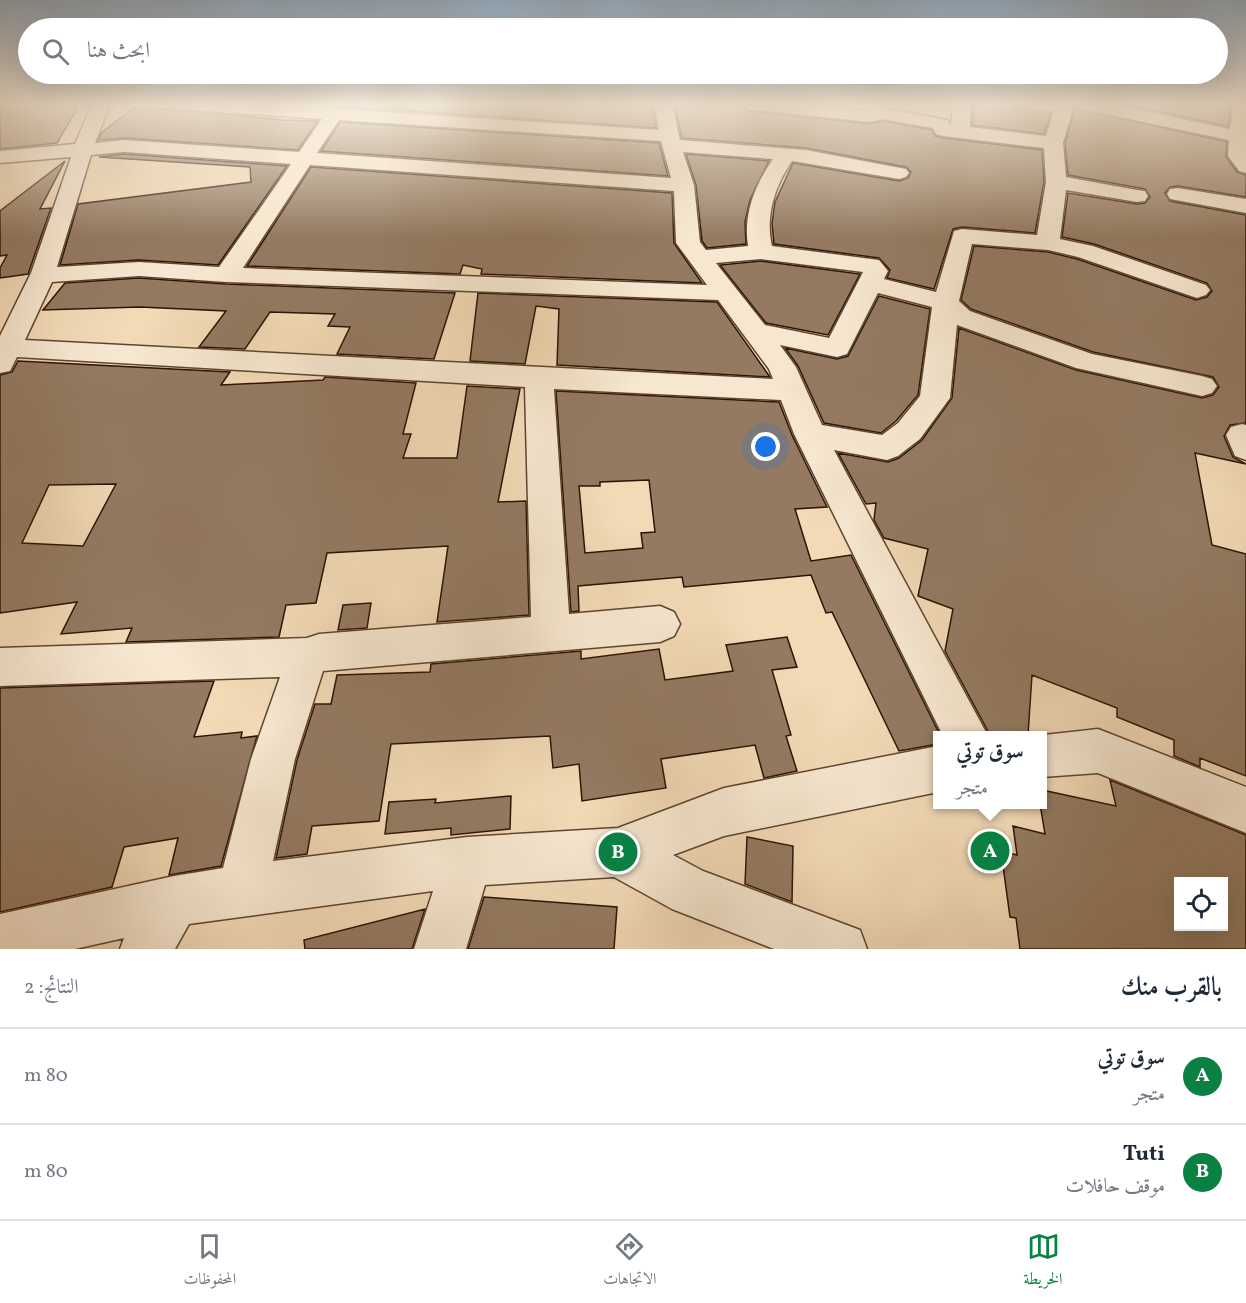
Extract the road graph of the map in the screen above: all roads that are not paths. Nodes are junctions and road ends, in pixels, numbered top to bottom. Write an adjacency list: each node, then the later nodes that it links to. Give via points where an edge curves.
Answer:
1 (100, 148): 8 (street)
2 (151, 148): 11 (street)
3 (312, 148): 11 (street)
4 (673, 148): 15 (street)
5 (740, 148): 9 (street)
6 (1053, 148): 14 (street)
7 (1238, 148): 12 (street, via 1238,156)
8 (82, 150): 10 (street); 22 (street)
9 (787, 154): 13 (street); 20 (street, via 762,194 757,236)
10 (0, 157)
11 (304, 161): 15 (street); 23 (street)
12 (1246, 167)
13 (899, 172)
14 (1056, 182): 17 (street); 19 (street)
15 (684, 185): 21 (street, via 685,237)
16 (1178, 194): 18 (street)
17 (1137, 196)
18 (1245, 207)
19 (1048, 243): 25 (street, via 1111,258); 27 (street, via 962,236)
20 (761, 252): 21 (street); 24 (street, via 870,265 876,271)
21 (698, 258): 26 (street)
22 (42, 274): 23 (street, via 139,269); 29 (street, via 19,331)
23 (226, 275): 26 (street)
24 (870, 283): 27 (street); 28 (street, via 837,348)
25 (1197, 291)
26 (724, 293): 28 (street)
27 (946, 303): 31 (street, via 961,317 1052,351); 33 (street, via 935,398 909,431 887,448)
28 (756, 332): 32 (street, via 782,367)
29 (4, 356): 30 (street)
30 (539, 377): 32 (street); 37 (street)
31 (1202, 386)
32 (790, 390): 33 (street)
33 (810, 434): 40 (street)
34 (1246, 436): 35 (street, via 1242,435)
35 (1246, 448)
36 (660, 624): 37 (street)
37 (551, 635): 38 (street)
38 (307, 657): 39 (street); 46 (street, via 273,759)
39 (0, 667)
40 (964, 731)
41 (1047, 755): 43 (street, via 1098,751)
42 (933, 770): 44 (street, via 724,812)
43 (1246, 810)
44 (618, 852): 45 (street); 51 (street, via 690,891)
45 (467, 862): 46 (street); 50 (street)
46 (242, 890): 47 (street)
47 (174, 901): 48 (street); 49 (street)
48 (0, 940)
49 (146, 949)
50 (440, 949)
51 (841, 949)

